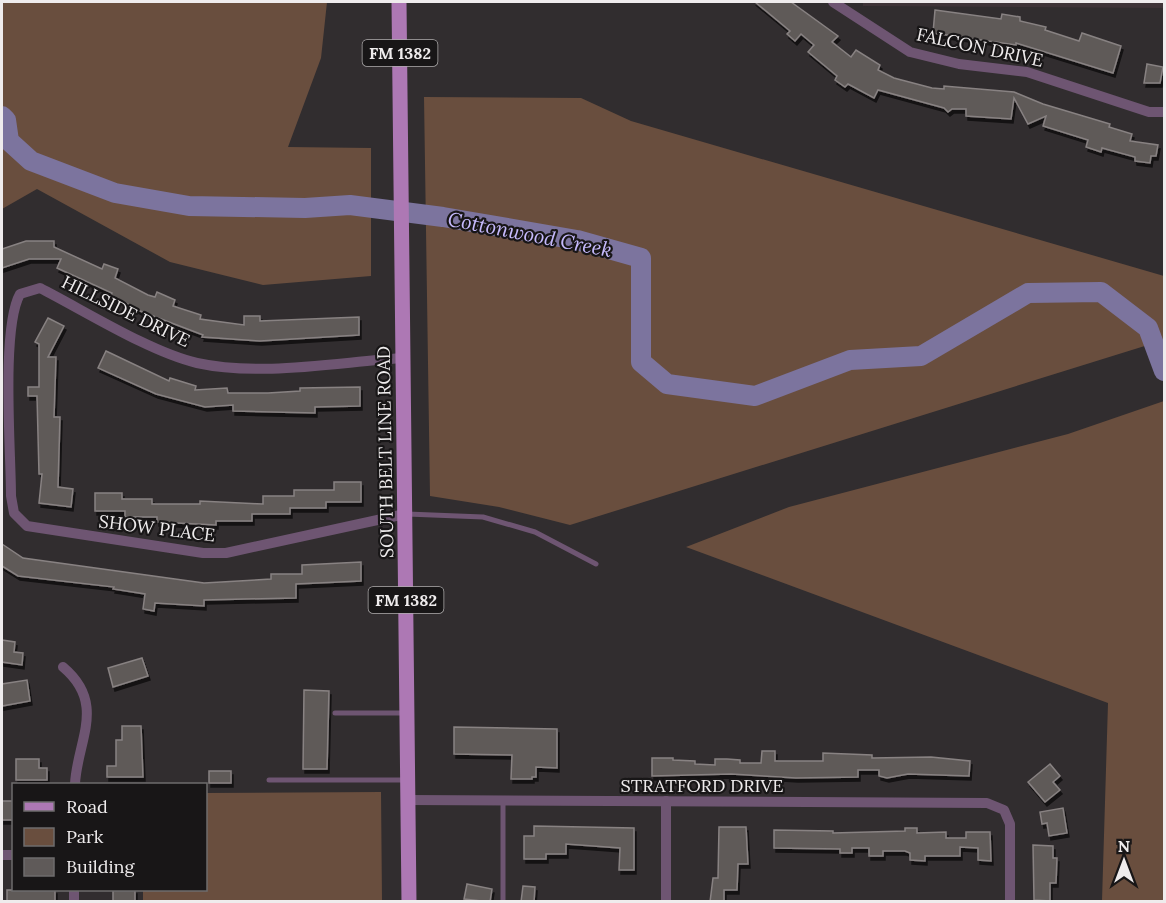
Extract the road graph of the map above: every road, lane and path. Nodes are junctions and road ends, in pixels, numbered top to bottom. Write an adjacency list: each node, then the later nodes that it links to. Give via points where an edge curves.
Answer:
1 (399, 2): 4 (main road, SOUTH BELT LINE ROAD / FM 1382)
2 (833, 2): 3 (street, FALCON DRIVE, via 910,52 959,64 1027,72 1149,112)
3 (1164, 112)
4 (403, 358): 5 (street, HILLSIDE DRIVE, via 226,368 195,362 156,347 40,288 20,294 13,307 10,339); 6 (main road, SOUTH BELT LINE ROAD / FM 1382)
5 (14, 513): 6 (street, SHOW PLACE, via 27,526 203,553 226,553)
6 (405, 514): 7 (lane, via 483,517 535,532); 10 (main road, SOUTH BELT LINE ROAD / FM 1382)
7 (596, 564)
8 (63, 667): 13 (street, via 85,698 87,732)
9 (335, 713): 10 (lane)
10 (407, 713): 12 (main road, SOUTH BELT LINE ROAD / FM 1382)
11 (269, 780): 12 (lane)
12 (408, 780): 14 (main road, SOUTH BELT LINE ROAD / FM 1382)
13 (75, 783)
14 (408, 800): 15 (street, STRATFORD DRIVE); 17 (main road, SOUTH BELT LINE ROAD / FM 1382)
15 (503, 800): 16 (street, STRATFORD DRIVE); 18 (lane)
16 (666, 801): 19 (street); 20 (street, STRATFORD DRIVE, via 995,804 1004,810 1010,824)
17 (409, 902)
18 (503, 902)
19 (666, 902)
20 (1010, 902)

